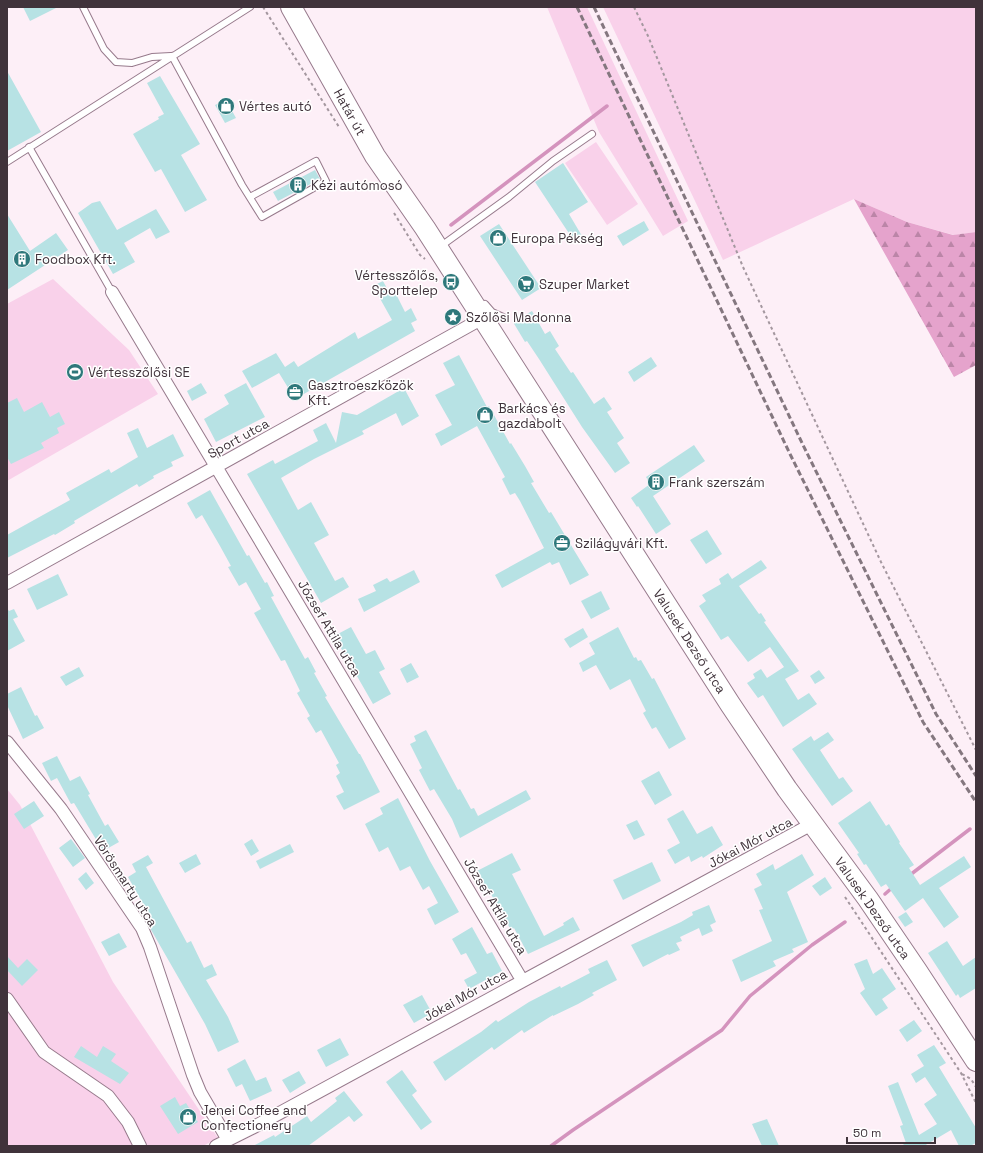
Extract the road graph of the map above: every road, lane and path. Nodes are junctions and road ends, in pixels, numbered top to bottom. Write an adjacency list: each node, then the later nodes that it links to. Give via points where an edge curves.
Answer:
1 (83, 7): 5 (lane, via 104,49 116,62 132,63 152,57)
2 (291, 7): 10 (main road, Határ út, via 375,156)
3 (634, 7): 18 (path, via 747,274 881,562)
4 (245, 8): 5 (lane)
5 (172, 56): 7 (lane); 9 (lane)
6 (592, 134): 11 (lane)
7 (29, 147): 8 (lane); 12 (lane)
8 (7, 162)
9 (250, 197): 9 (lane, via 316,161 326,181 262,217)
10 (415, 213): 11 (main road, Valusek Dezső utca)
11 (438, 248): 13 (main road, Valusek Dezső utca)
12 (112, 292): 15 (street, József Attila utca)
13 (484, 311): 14 (lane); 15 (street, Sport utca); 19 (main road, Valusek Dezső utca, via 726,697)
14 (503, 317)
15 (216, 466): 16 (street, Sport utca); 21 (street, József Attila utca)
16 (7, 583)
17 (7, 742): 26 (street, Vörösmarty utca, via 61,809 142,928 193,1075)
18 (976, 750)
19 (812, 824): 21 (street, Jókai Mór utca); 23 (main road, Valusek Dezső utca, via 890,932)
20 (845, 897): 23 (path)
21 (522, 980): 26 (street, Jókai Mór utca)
22 (7, 999): 27 (street, via 44,1052 108,1096 128,1122)
23 (969, 1067): 24 (path, via 971,1080); 25 (path)
24 (976, 1087)
25 (976, 1103)
26 (228, 1140): 28 (street, Jókai Mór utca)
27 (140, 1146)
28 (216, 1146)

